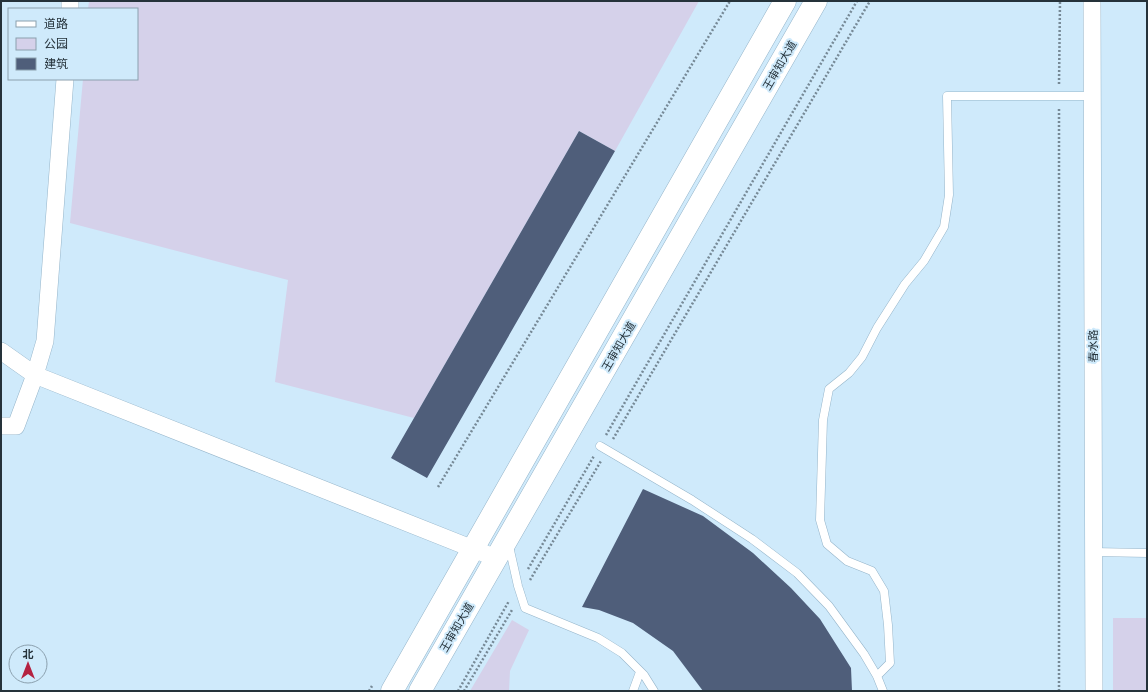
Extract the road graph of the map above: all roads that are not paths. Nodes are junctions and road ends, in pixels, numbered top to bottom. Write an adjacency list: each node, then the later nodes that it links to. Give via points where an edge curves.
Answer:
1 (785, 1): 11 (main road)
2 (816, 1): 10 (main road, 王审知大道)
3 (1092, 1): 5 (street, 春水路)
4 (64, 80): 7 (street, via 44,341)
5 (1092, 96): 12 (street, 春水路); 16 (lane, via 947,96 950,195 944,227 924,261 905,284 881,321 862,357 849,373 829,389 823,420 820,520 827,544 847,560 872,571 884,591 890,663)
6 (1, 352): 7 (street)
7 (35, 375): 8 (street, via 16,426); 11 (street)
8 (1, 426)
9 (603, 448): 16 (lane, via 698,504 752,539 797,573 829,606)
10 (507, 538): 14 (main road, 王审知大道); 15 (lane, via 525,608 598,638 622,653)
11 (473, 548): 14 (street); 17 (main road)
12 (1093, 552): 13 (lane); 22 (street, 春水路)
13 (1147, 552)
14 (496, 558): 18 (main road, 王审知大道)
15 (640, 672): 19 (lane); 20 (lane)
16 (877, 676): 21 (lane)
17 (392, 691)
18 (420, 691)
19 (633, 691)
20 (654, 691)
21 (883, 691)
22 (1094, 691)

